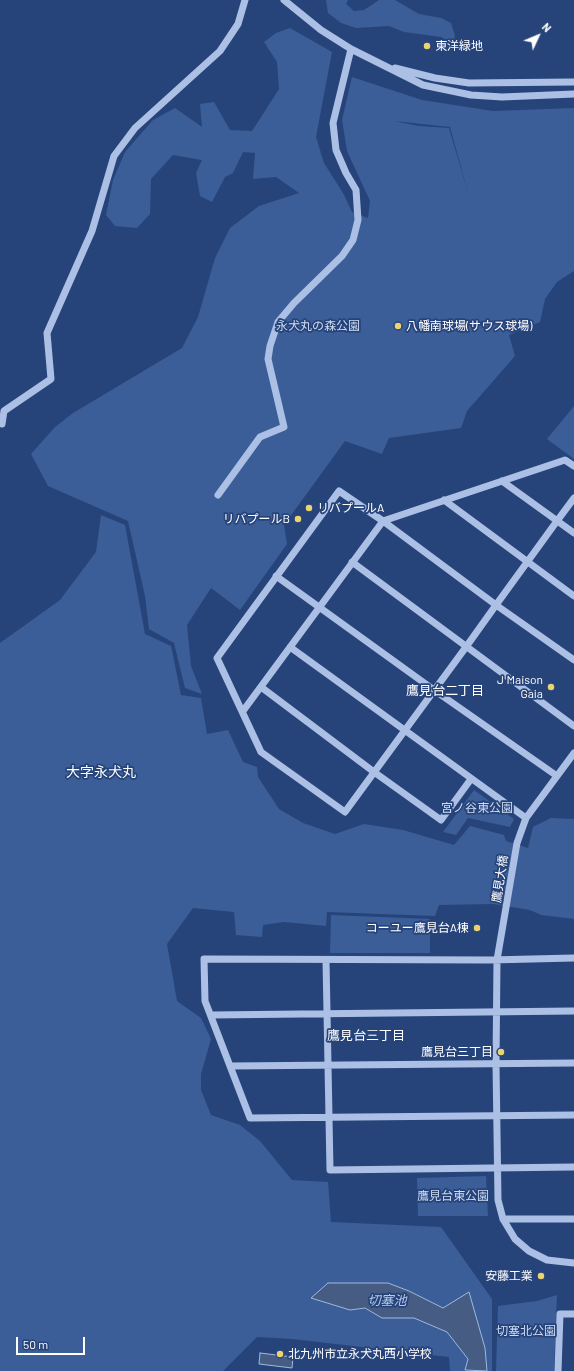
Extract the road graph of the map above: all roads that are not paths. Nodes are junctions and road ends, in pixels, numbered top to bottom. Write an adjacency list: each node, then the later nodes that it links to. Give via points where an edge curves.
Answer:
1 (245, 0): 7 (street, via 238,24 220,51 135,128 114,156 92,231 47,333 51,379 4,411)
2 (284, 0): 3 (street, via 321,30)
3 (352, 49): 4 (street); 10 (street, via 333,123 336,150 356,190 358,220 353,240 342,256 278,322 268,359 284,427 260,437)
4 (370, 60): 5 (street, via 408,72 469,83); 6 (street, via 423,84 471,95 502,97)
5 (574, 82)
6 (574, 94)
7 (2, 424)
8 (574, 466): 9 (street, via 565,460)
9 (502, 481): 12 (street); 14 (street)
10 (218, 495)
11 (574, 498): 14 (street)
12 (444, 500): 13 (street); 17 (street)
13 (383, 521): 16 (street); 18 (street, via 339,491); 20 (street)
14 (558, 521): 15 (street); 17 (street)
15 (574, 533)
16 (352, 562): 21 (street); 23 (street)
17 (527, 563): 19 (street); 20 (street)
18 (276, 576): 21 (street); 27 (street, via 217,658)
19 (574, 596)
20 (496, 605): 23 (street); 24 (street)
21 (320, 607): 22 (street); 26 (street)
22 (290, 647): 25 (street); 29 (street)
23 (466, 647): 26 (street); 28 (street)
24 (574, 660)
25 (261, 687): 27 (street); 32 (street)
26 (434, 690): 29 (street); 33 (street)
27 (243, 711): 32 (street, via 260,752 345,812)
28 (574, 726)
29 (404, 731): 32 (street); 34 (street)
30 (574, 752): 31 (street, 鷹見大橋)
31 (571, 760): 33 (street, 鷹見大橋)
32 (374, 772): 34 (street, via 442,820)
33 (557, 776): 35 (street, 鷹見大橋)
34 (471, 779): 35 (street)
35 (526, 818): 38 (street, 鷹見大橋, via 517,843)
36 (574, 958): 38 (street)
37 (326, 960): 38 (street); 41 (street); 42 (street, via 204,959 205,1001)
38 (497, 960): 40 (street, 鷹見大橋)
39 (574, 1011): 40 (street)
40 (497, 1012): 41 (street); 45 (street, 鷹見大橋)
41 (326, 1014): 42 (street); 44 (street)
42 (211, 1015): 46 (street)
43 (574, 1063): 45 (street)
44 (327, 1064): 45 (street); 46 (street); 49 (street)
45 (496, 1064): 48 (street, 鷹見大橋)
46 (230, 1066): 49 (street, via 250,1118)
47 (574, 1115): 48 (street)
48 (497, 1116): 49 (street); 51 (street, 鷹見大橋)
49 (328, 1117): 51 (street, via 330,1170)
50 (574, 1167): 51 (street)
51 (497, 1168): 52 (street, 鷹見大橋, via 498,1200)
52 (503, 1219): 53 (street); 54 (street, 鷹見大橋, via 515,1239 529,1251 547,1260)
53 (574, 1219)
54 (574, 1263)
55 (574, 1314): 56 (street, via 560,1314)
56 (558, 1371)

